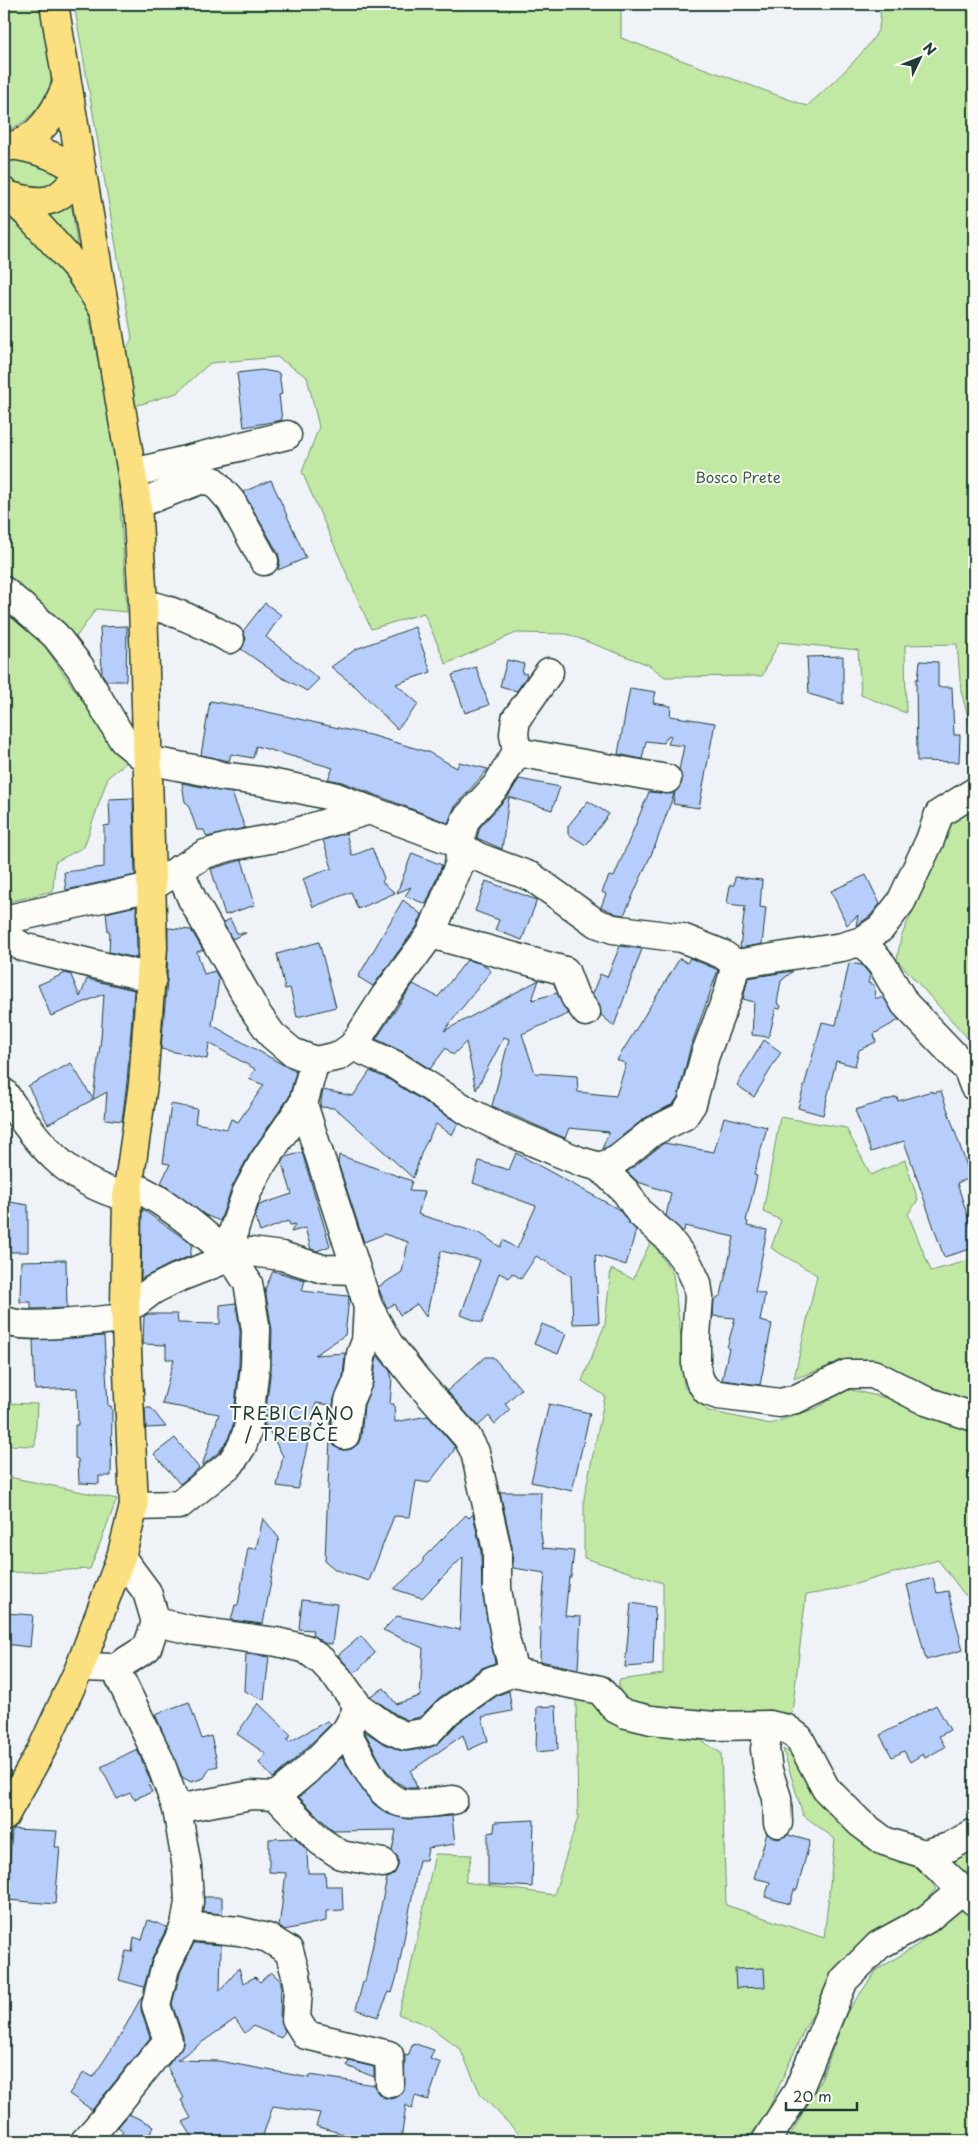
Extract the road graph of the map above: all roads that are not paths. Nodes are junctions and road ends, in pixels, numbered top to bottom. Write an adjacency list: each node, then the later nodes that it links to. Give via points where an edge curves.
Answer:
1 (54, 4): 2 (main road)
2 (66, 87): 3 (main road, via 44,126); 4 (main road)
3 (10, 147): 4 (main road, via 38,149)
4 (81, 172): 5 (main road, via 70,188 48,200 34,203); 6 (main road)
5 (7, 194): 6 (main road, via 78,269)
6 (104, 310): 8 (main road)
7 (287, 435): 8 (street)
8 (133, 473): 9 (main road)
9 (137, 504): 10 (street, via 200,480 213,481 231,502); 12 (main road)
10 (264, 561)
11 (4, 590): 16 (street, via 56,635 80,667 123,740)
12 (143, 603): 13 (street, via 199,621); 16 (main road)
13 (230, 639)
14 (549, 672): 15 (street, via 516,720)
15 (517, 752): 17 (street); 20 (street, via 497,785 466,819)
16 (147, 760): 19 (street, via 336,797); 22 (main road)
17 (667, 779)
18 (974, 792): 26 (street, via 939,814 901,902 881,928)
19 (369, 810): 20 (street); 21 (street, via 281,837 205,854)
20 (461, 846): 24 (street, via 456,873); 27 (street, via 478,857 532,878 596,923 613,929 682,938 722,954)
21 (179, 869): 22 (street); 31 (street, via 192,899 257,1014 272,1035 292,1052)
22 (151, 887): 23 (street); 28 (main road)
23 (4, 920)
24 (431, 934): 29 (street, via 565,971 575,997); 30 (street)
25 (4, 935): 28 (street, via 23,947)
26 (862, 941): 27 (street); 32 (street, via 883,966 905,1004 968,1070)
27 (736, 964): 35 (street, via 705,1054 692,1104 684,1116 652,1132 617,1160)
28 (152, 978): 36 (main road, via 143,1084)
29 (586, 1012)
30 (353, 1046): 31 (street, via 338,1056); 35 (street, via 395,1066 503,1129)
31 (315, 1060): 34 (street)
32 (974, 1086)
33 (4, 1093): 36 (street, via 51,1156 78,1177 104,1191)
34 (303, 1104): 37 (street, via 247,1192 234,1229); 38 (street)
35 (600, 1167): 42 (street, via 626,1192 640,1213 668,1238 689,1266 699,1297 696,1367 707,1391 780,1403 796,1399 847,1374 873,1374 926,1401)
36 (128, 1191): 37 (street, via 138,1188 204,1233); 40 (main road)
37 (231, 1257): 38 (street, via 251,1252 282,1256 324,1269); 40 (street, via 153,1290); 44 (street, via 248,1283 256,1330 248,1429 242,1446 231,1463 179,1505)
38 (356, 1270): 39 (street)
39 (368, 1306): 43 (street, via 366,1341 358,1381 349,1401); 49 (street, via 388,1343 467,1437 475,1452 497,1550 497,1589)
40 (125, 1311): 41 (street, via 33,1325); 44 (main road)
41 (4, 1320)
42 (974, 1417)
43 (345, 1435)
44 (134, 1506): 45 (main road)
45 (121, 1557): 46 (street, via 147,1592); 47 (main road)
46 (156, 1622): 48 (street, via 147,1648); 50 (street, via 306,1649 337,1677)
47 (80, 1668): 48 (street); 56 (main road, via 42,1749)
48 (115, 1668): 55 (street, via 159,1759)
49 (514, 1672): 50 (street, via 491,1681 448,1711 428,1732 419,1735 405,1736 389,1729); 51 (street, via 600,1690 616,1709 651,1720 714,1726)
50 (359, 1707): 52 (street)
51 (768, 1725): 57 (street, via 765,1749 777,1798); 59 (street, via 787,1729 799,1738 826,1789 860,1823 884,1841)
52 (346, 1731): 53 (street); 54 (street, via 375,1783 389,1796 401,1803)
53 (276, 1796): 55 (street, via 251,1795); 60 (street, via 320,1841 341,1855)
54 (453, 1800)
55 (177, 1808): 62 (street, via 188,1867 189,1902)
56 (4, 1817)
57 (778, 1823)
58 (974, 1833): 59 (street, via 949,1847)
59 (924, 1854): 61 (street)
60 (383, 1863)
61 (968, 1895): 65 (street, via 879,1945 844,1980 798,2091)
62 (185, 1926): 63 (street, via 239,1931 268,1938 289,1951 298,1990 296,2019 306,2035 389,2055); 64 (street, via 165,1968 156,2005 168,2042)
63 (390, 2083)
64 (85, 2141)
65 (766, 2141)

